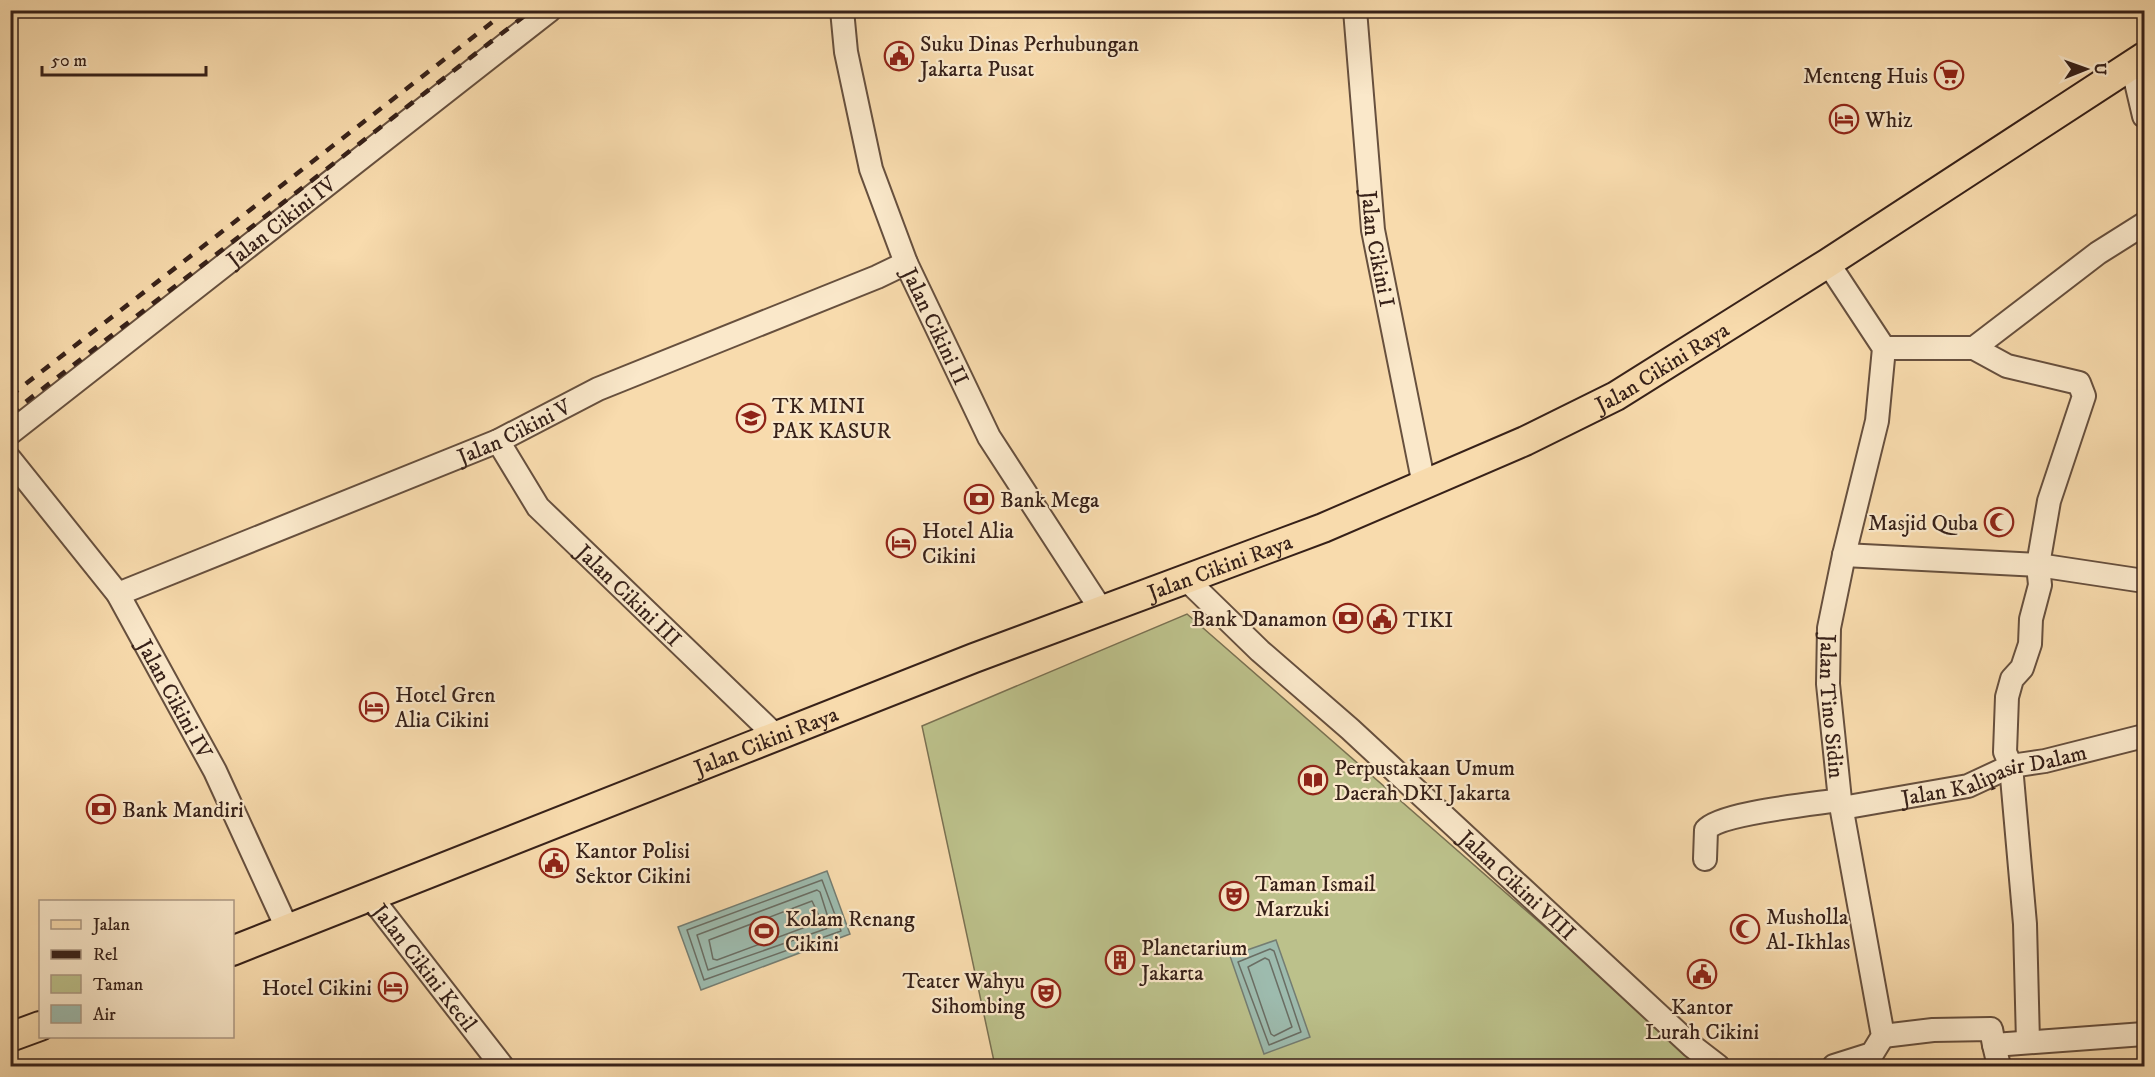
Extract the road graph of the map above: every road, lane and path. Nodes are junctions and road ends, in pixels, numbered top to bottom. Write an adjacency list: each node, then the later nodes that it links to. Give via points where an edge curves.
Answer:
1 (550, 10): 11 (street, Jalan Cikini IV)
2 (842, 10): 7 (street, Jalan Cikini II, via 846,52 871,169)
3 (1355, 10): 14 (street, Jalan Cikini I, via 1373,230)
4 (2138, 61): 5 (street); 8 (main road, Jalan Cikini Raya)
5 (2145, 116)
6 (2145, 224): 10 (street, via 2098,253)
7 (906, 263): 12 (street, Jalan Cikini V, via 598,389); 20 (street, Jalan Cikini II, via 988,437)
8 (1828, 263): 9 (street); 14 (main road, Jalan Cikini Raya, via 1616,396)
9 (1884, 348): 10 (street); 15 (street, Jalan Tino Sidin, via 1877,421)
10 (1974, 348): 16 (street, via 2007,366 2079,383 2084,396 2049,501)
11 (10, 433)
12 (498, 441): 19 (street, Jalan Cikini V); 21 (street, Jalan Cikini III, via 538,507)
13 (10, 459): 19 (street, Jalan Cikini IV)
14 (1424, 485): 17 (main road, Jalan Cikini Raya)
15 (1844, 555): 16 (street); 24 (street, Jalan Tino Sidin, via 1828,639 1828,684)
16 (2038, 565): 18 (street); 23 (street, via 2040,585 2031,619 2030,644 2007,697 2005,752)
17 (1187, 580): 20 (main road, Jalan Cikini Raya); 36 (street, Jalan Cikini VIII, via 1260,651)
18 (2145, 581)
19 (118, 594): 27 (street, Jalan Cikini IV, via 215,771)
20 (1102, 611): 21 (main road, Jalan Cikini Raya)
21 (777, 736): 26 (main road, Jalan Cikini Raya)
22 (2145, 736): 23 (street, Jalan Kalipasir Dalam)
23 (2011, 766): 24 (street, Jalan Kalipasir Dalam, via 1968,786); 33 (street, via 2025,924)
24 (1841, 804): 25 (street, Jalan Kalipasir Dalam, via 1742,815 1712,824 1706,830); 31 (street, Jalan Tino Sidin)
25 (1705, 859)
26 (370, 896): 27 (main road, Jalan Cikini Raya); 35 (street, Jalan Cikini Kecil)
27 (287, 928): 28 (main road, Jalan Cikini Raya)
28 (234, 950)
29 (39, 1026): 32 (main road)
30 (2145, 1034): 33 (street)
31 (1883, 1036): 34 (street, via 1991,1029); 37 (street, via 1872,1054)
32 (10, 1037)
33 (2028, 1042): 34 (street)
34 (1996, 1056)
35 (502, 1066)
36 (1718, 1066)
37 (1834, 1066)

